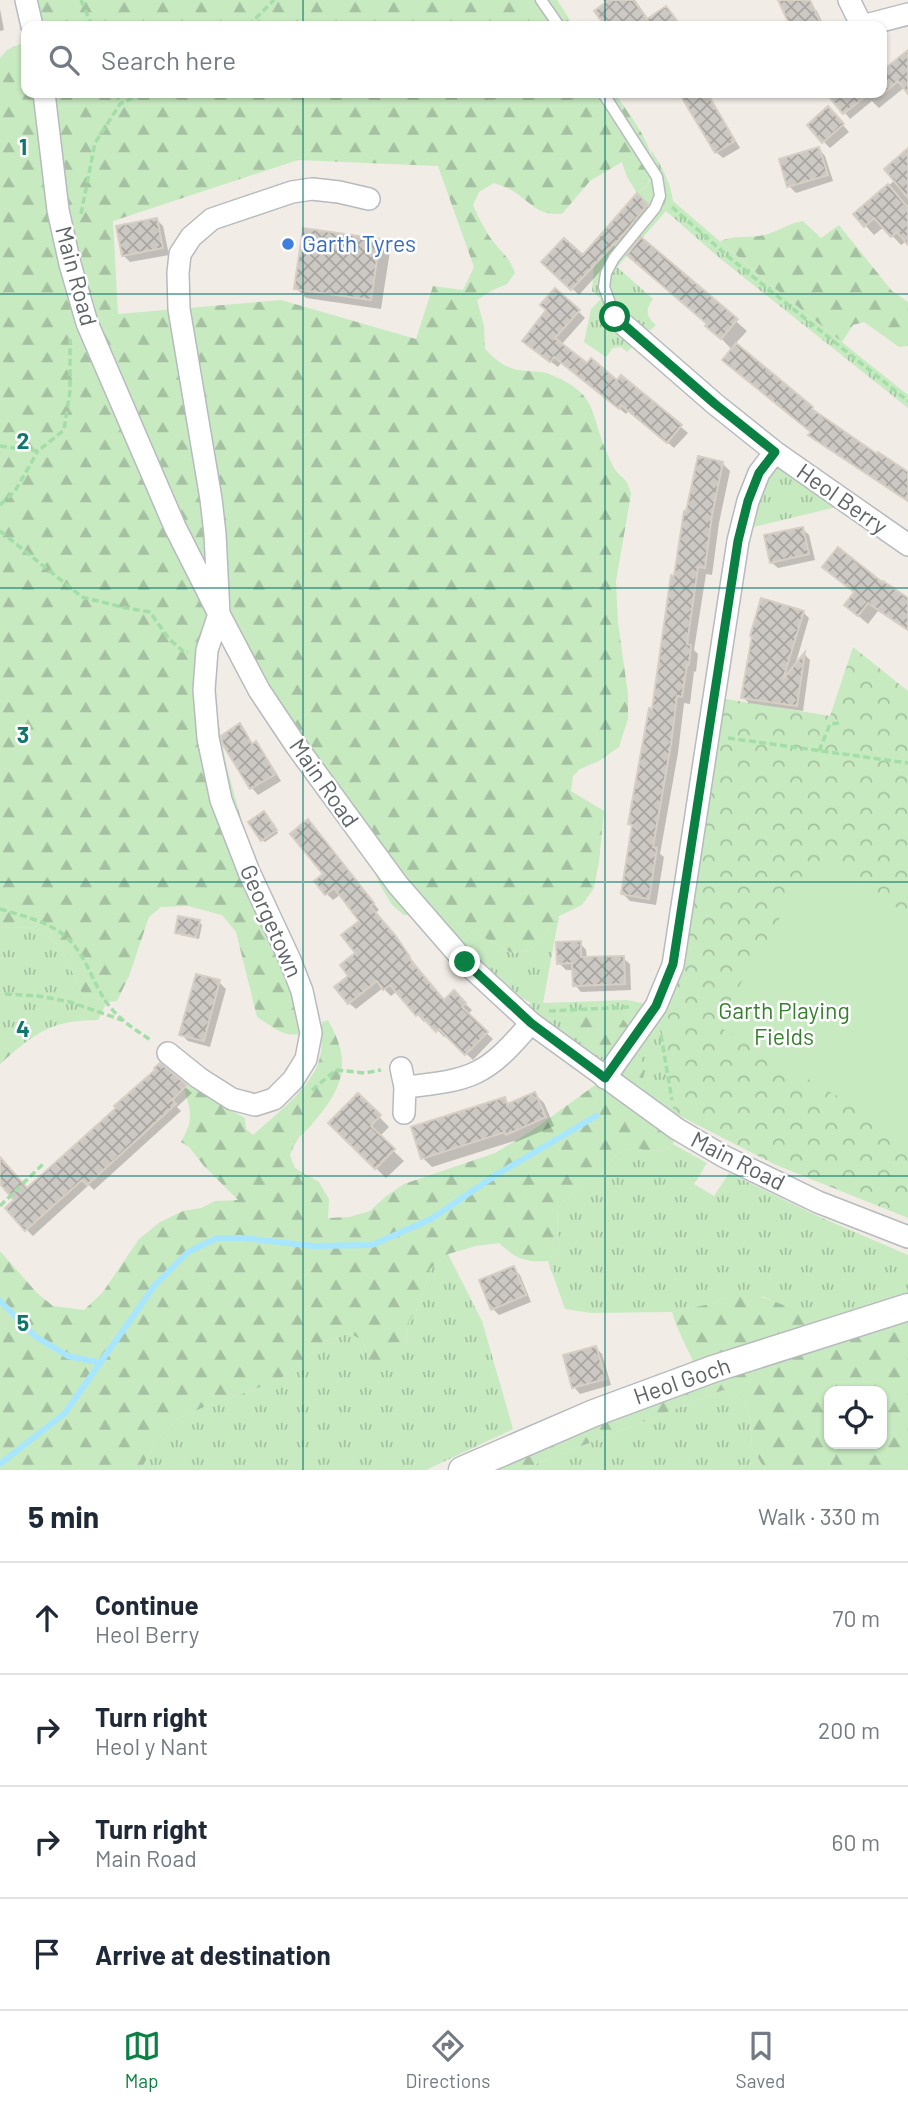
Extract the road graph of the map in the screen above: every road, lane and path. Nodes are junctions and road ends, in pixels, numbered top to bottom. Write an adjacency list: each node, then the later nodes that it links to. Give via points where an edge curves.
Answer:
1 (26, 0): 7 (street)
2 (81, 0): 8 (path)
3 (274, 0): 9 (path)
4 (541, 0): 10 (lane)
5 (849, 0): 11 (street)
6 (908, 14): 12 (street)
7 (31, 21)
8 (90, 21)
9 (253, 21)
10 (556, 21)
11 (860, 21)
12 (881, 21)
13 (45, 98): 30 (street, Main Road, via 58,211 87,323 175,527)
14 (118, 98): 17 (path)
15 (133, 98): 17 (path)
16 (606, 98): 18 (lane, via 657,177)
17 (120, 104): 20 (path, via 95,143)
18 (660, 196): 21 (lane, via 606,273 604,287); 23 (path)
19 (369, 199): 30 (street, via 312,189 292,192 212,219 180,254 179,309 211,499)
20 (79, 226)
21 (615, 317): 26 (street, Heol Berry)
22 (70, 328): 25 (path, via 70,391 64,430)
23 (908, 401)
24 (0, 446): 25 (path)
25 (38, 451): 27 (path, via 15,491)
26 (775, 452): 29 (street, Heol Berry); 33 (street, via 759,473 738,541)
27 (0, 505)
28 (0, 531): 31 (path, via 82,597 150,612 184,652)
29 (908, 545)
30 (219, 614): 31 (street, Georgetown); 39 (street, Main Road, via 260,690 398,886 465,962)
31 (208, 650): 40 (street, Georgetown, via 204,691 208,738 221,800 302,991 310,1033 306,1059 293,1080 274,1099 255,1105 232,1099)
32 (839, 723): 34 (path, via 830,723)
33 (708, 736): 34 (path); 42 (street, via 673,964 656,1006)
34 (819, 751): 35 (path)
35 (908, 763)
36 (0, 909): 38 (path, via 61,933 82,955 107,1002)
37 (5, 994): 38 (path, via 70,1002)
38 (123, 1021): 40 (path)
39 (531, 1023): 41 (street, via 490,1066 472,1076 448,1083); 42 (street, Main Road)
40 (168, 1053)
41 (403, 1077): 43 (path, via 336,1070); 44 (street)
42 (605, 1078): 47 (street, Main Road, via 723,1156 818,1202)
43 (304, 1096)
44 (404, 1112)
45 (43, 1164): 46 (path)
46 (0, 1206)
47 (908, 1237)
48 (908, 1307): 49 (street, Heol Goch, via 606,1408)
49 (462, 1470)

